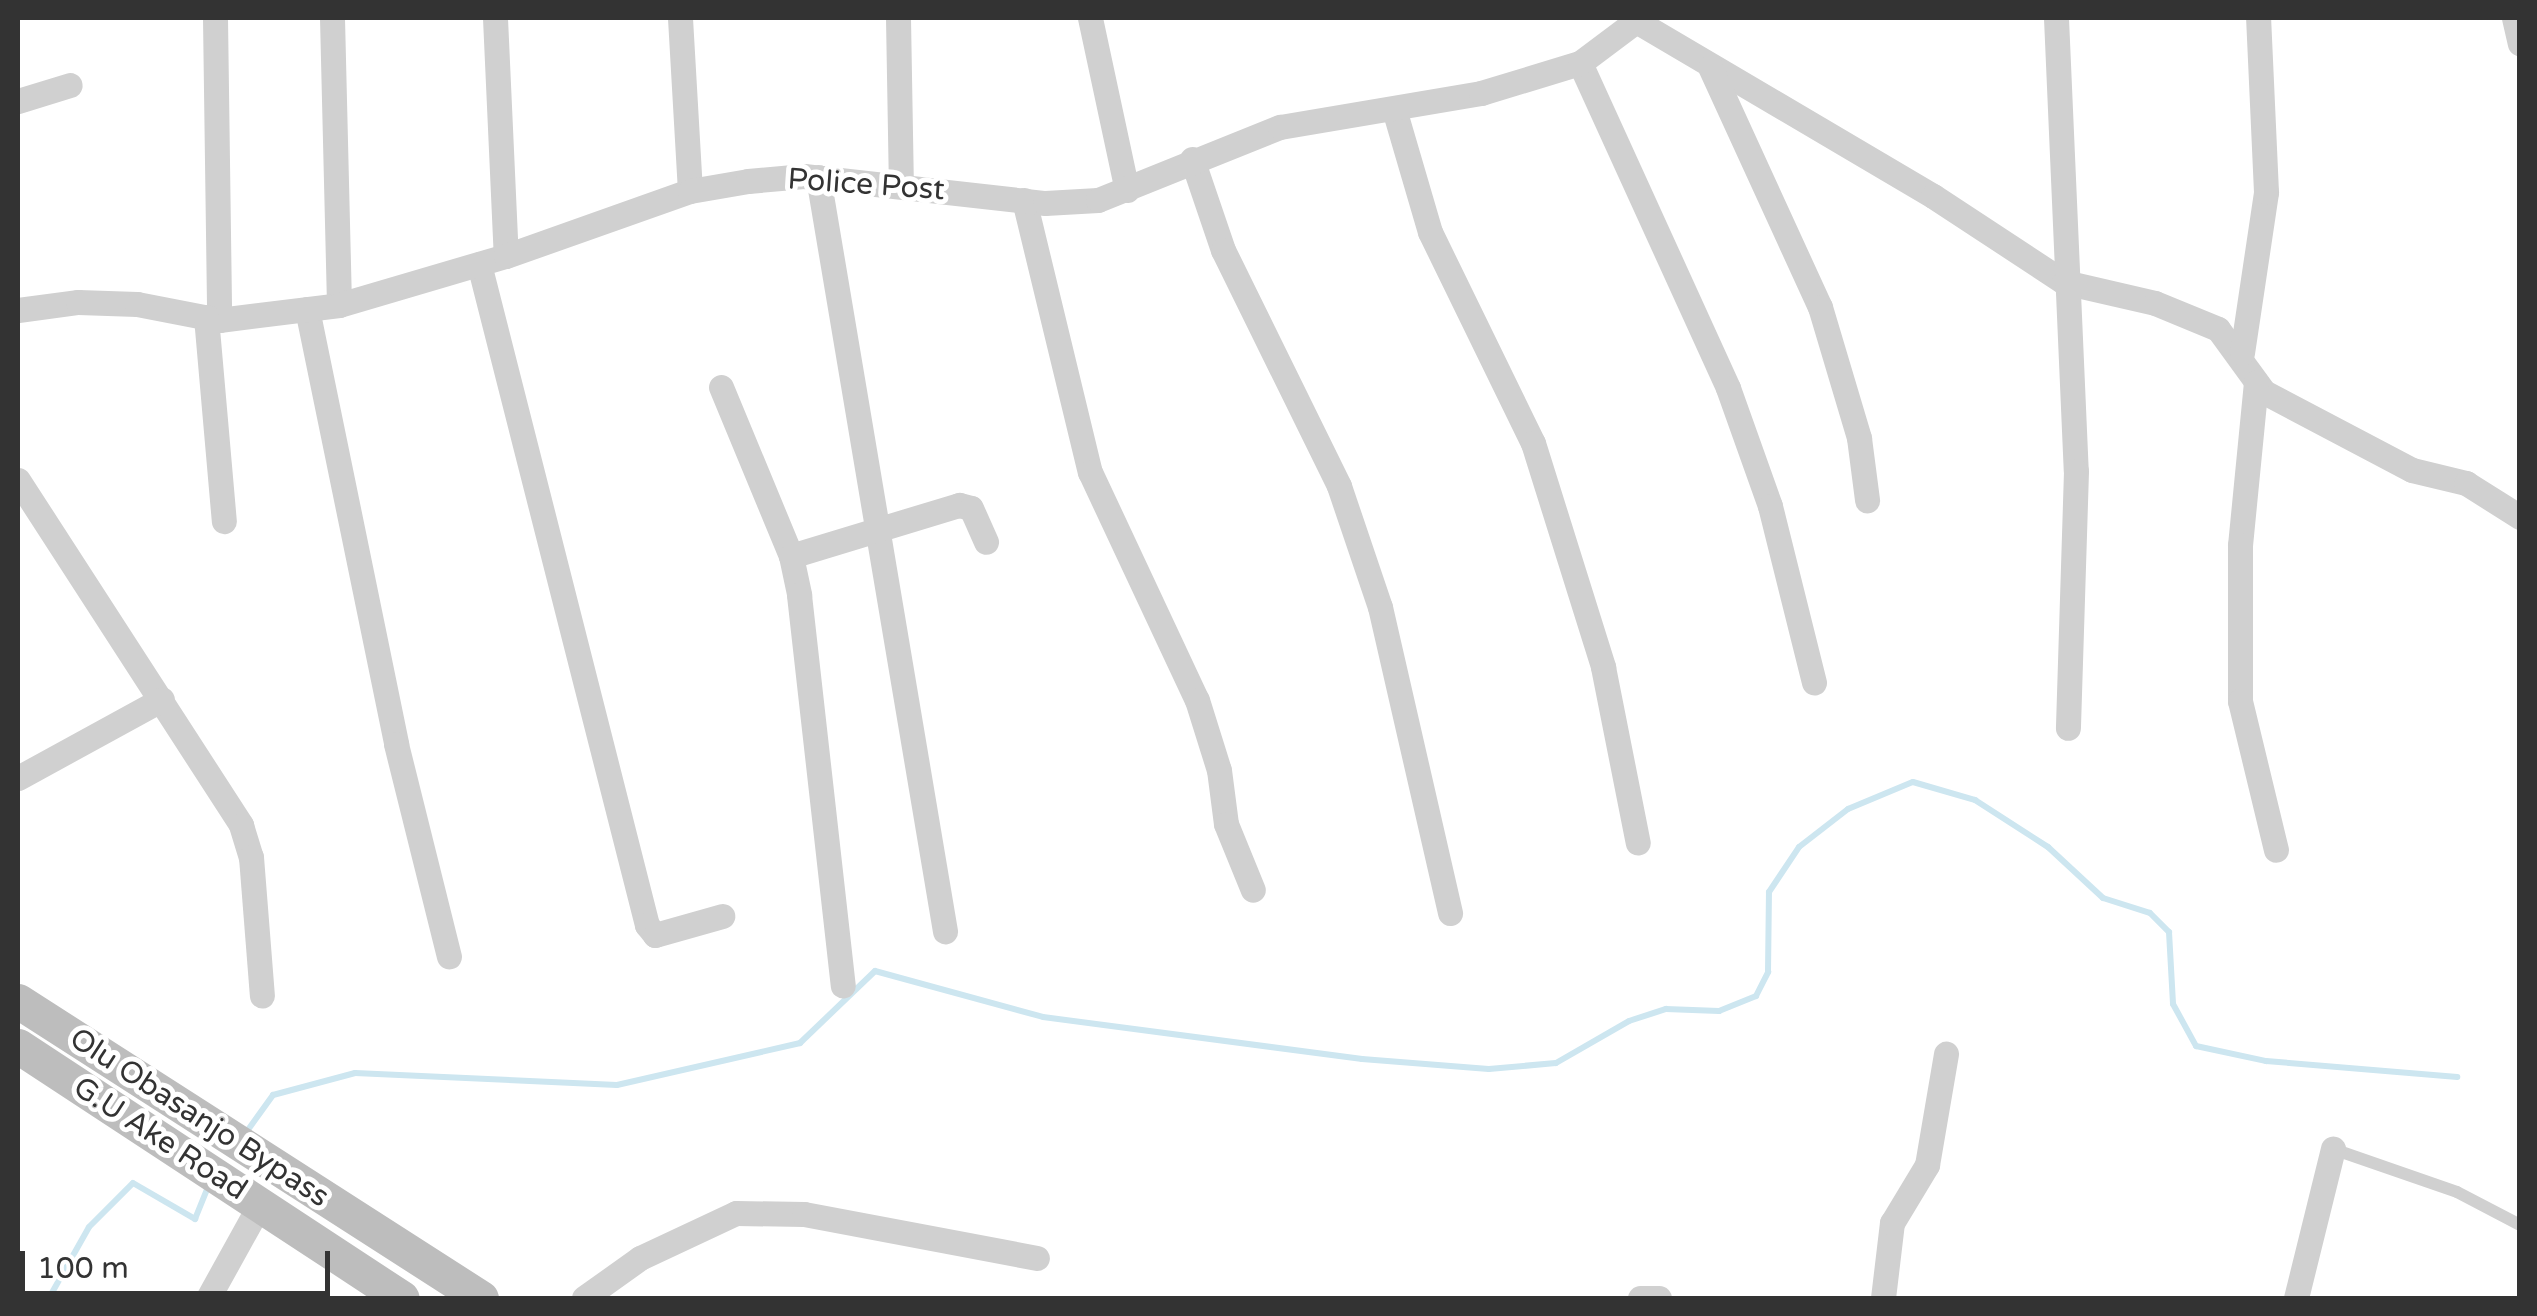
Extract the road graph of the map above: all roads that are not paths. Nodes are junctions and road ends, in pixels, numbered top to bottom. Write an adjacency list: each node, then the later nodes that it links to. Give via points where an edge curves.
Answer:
1 (215, 18): 29 (street)
2 (332, 18): 26 (street)
3 (495, 18): 23 (street)
4 (680, 18): 21 (street)
5 (898, 18): 19 (street)
6 (1090, 18): 20 (street)
7 (1636, 18): 12 (street, Police Post); 13 (street)
8 (2056, 18): 25 (street)
9 (2258, 18): 30 (street, via 2266,192)
10 (2514, 18): 11 (street)
11 (2520, 43)
12 (1580, 63): 16 (street, Police Post, via 1481,93); 40 (street, via 1728,388 1770,506)
13 (1710, 66): 25 (street, via 1933,196); 34 (street, via 1820,307 1859,438)
14 (70, 85): 15 (street)
15 (18, 101)
16 (1394, 109): 17 (street, Police Post, via 1280,127); 44 (street, via 1430,232 1492,348 1545,480 1603,667)
17 (1192, 160): 20 (street, Police Post); 47 (street, via 1222,250 1345,504 1380,607)
18 (818, 177): 19 (street, Police Post); 21 (street, Police Post); 37 (street)
19 (901, 184): 22 (street, Police Post)
20 (1127, 190): 22 (street, Police Post, via 1098,200)
21 (690, 191): 23 (street, Police Post)
22 (1024, 200): 46 (street, via 1090,472 1197,700 1219,770 1226,824)
23 (506, 256): 24 (street, Police Post)
24 (479, 264): 26 (street, Police Post); 48 (street, via 647,925 655,936)
25 (2064, 282): 30 (street, via 2186,316 2218,329); 42 (street, via 2076,471)
26 (340, 305): 27 (street, Police Post)
27 (307, 309): 29 (street, Police Post); 50 (street, via 396,744)
28 (18, 310): 29 (street, Police Post, via 137,304)
29 (213, 319): 36 (street)
30 (2242, 353): 31 (street)
31 (2256, 382): 35 (street, via 2280,402 2412,470 2466,484); 45 (street, via 2240,545 2240,701)
32 (721, 387): 39 (street)
33 (18, 480): 41 (street)
34 (1867, 500)
35 (2520, 516)
36 (224, 521)
37 (880, 528): 38 (street, via 958,505 972,508); 39 (street); 49 (street)
38 (986, 542)
39 (791, 556): 51 (street, via 822,762)
40 (1814, 682)
41 (162, 699): 43 (street); 52 (street, via 241,825 251,857)
42 (2068, 728)
43 (18, 778)
44 (1638, 843)
45 (2276, 850)
46 (1252, 890)
47 (1450, 913)
48 (722, 916)
49 (945, 930)
50 (449, 956)
51 (843, 986)
52 (262, 996)
53 (18, 1001): 62 (main road, Olu Obasanjo Bypass)
54 (18, 1046): 57 (main road, G.U Ake Road)
55 (1946, 1054): 66 (street, via 1928,1164 1892,1223)
56 (2333, 1149): 58 (lane, via 2457,1192); 67 (street)
57 (260, 1204): 60 (street); 61 (main road, G.U Ake Road)
58 (2520, 1225)
59 (1037, 1258): 63 (street, via 804,1214 736,1213 640,1258)
60 (208, 1298)
61 (402, 1298)
62 (482, 1298)
63 (584, 1298)
64 (1640, 1298): 65 (street)
65 (1660, 1298)
66 (1883, 1298)
67 (2296, 1298)

